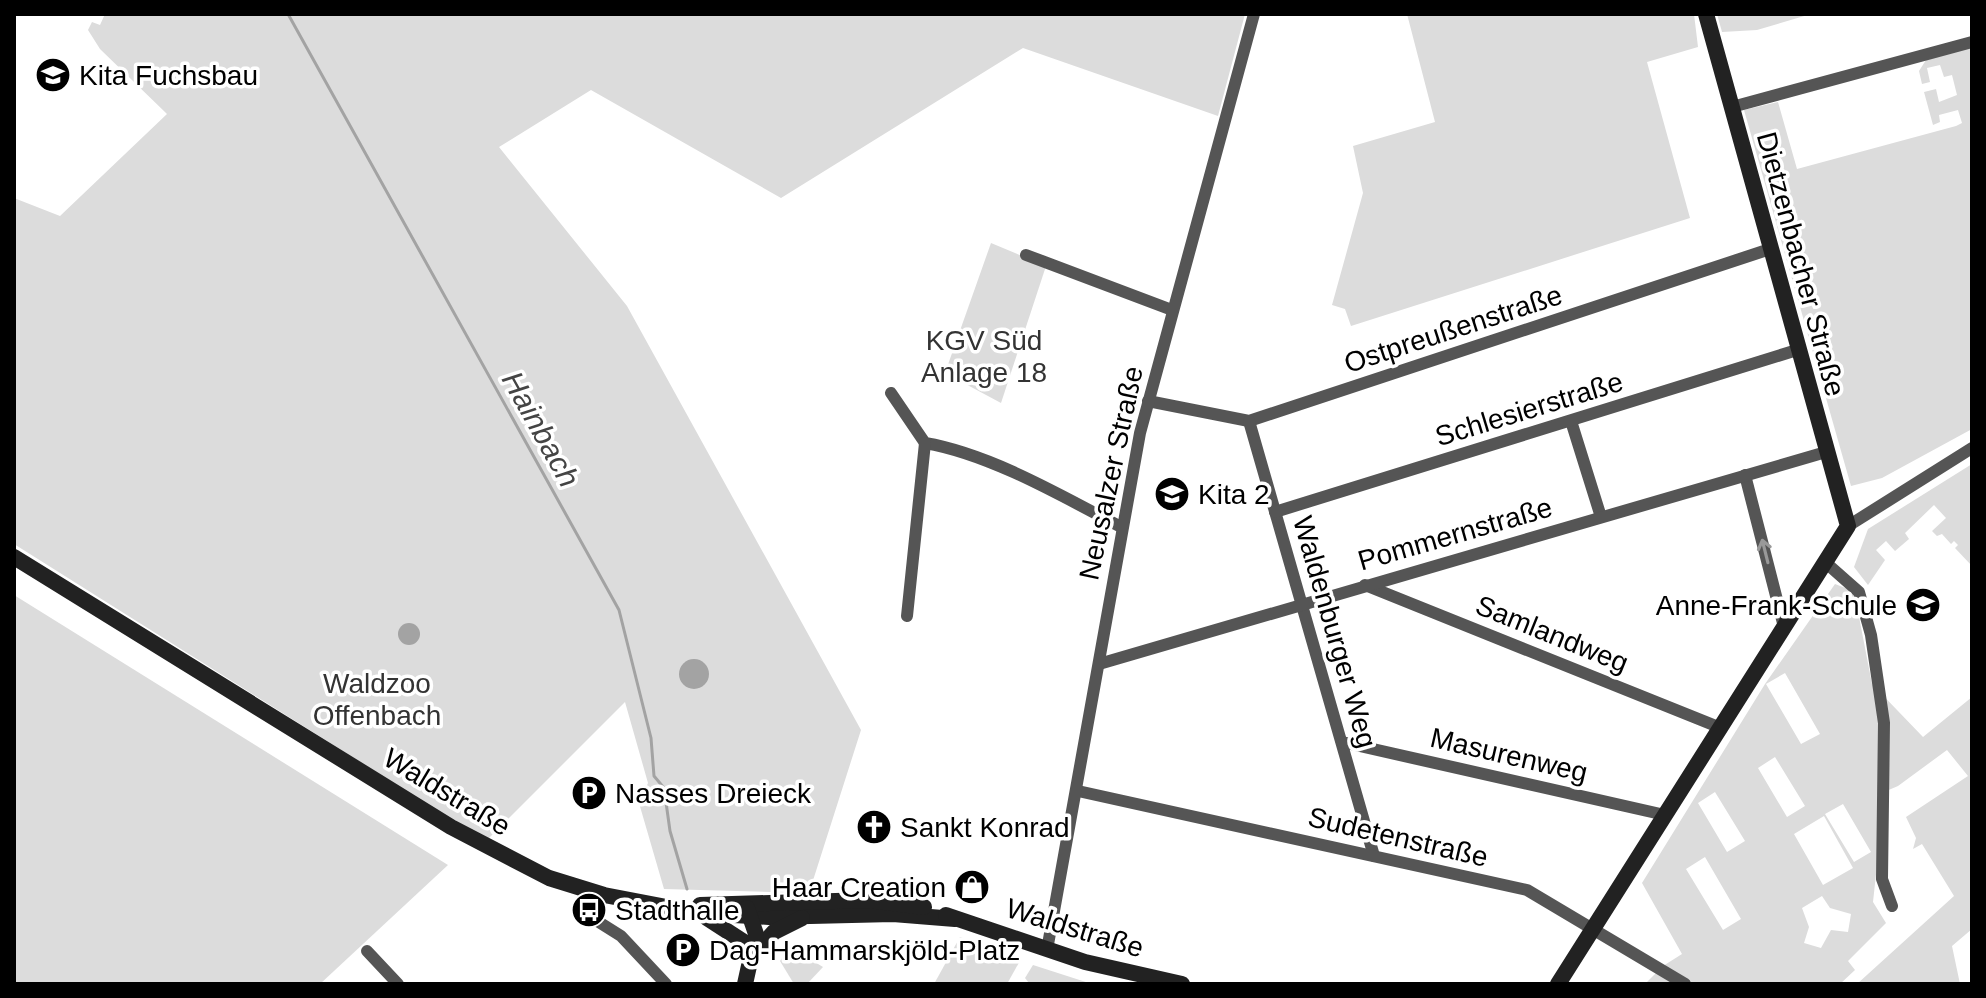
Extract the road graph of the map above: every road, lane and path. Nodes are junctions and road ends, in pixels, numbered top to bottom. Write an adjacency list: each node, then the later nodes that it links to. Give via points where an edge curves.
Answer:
1 (1254, 14): 7 (street, Neusalzer Straße)
2 (1706, 14): 4 (main road, Dietzenbacher Straße)
3 (1972, 42): 4 (street)
4 (1732, 107): 5 (main road, Dietzenbacher Straße)
5 (1770, 249): 8 (main road, Dietzenbacher Straße); 11 (street, Ostpreußenstraße)
6 (1026, 255): 7 (street)
7 (1172, 310): 10 (street, Neusalzer Straße)
8 (1797, 350): 12 (street, Schlesierstraße); 15 (main road, Dietzenbacher Straße)
9 (891, 393): 13 (street)
10 (1148, 401): 11 (street, Ostpreußenstraße); 20 (street, Neusalzer Straße)
11 (1249, 421): 17 (street, Waldenburger Weg)
12 (1571, 421): 17 (street, Schlesierstraße); 18 (street)
13 (925, 443): 20 (street, via 1043,487); 25 (street)
14 (1972, 448): 19 (street)
15 (1826, 452): 16 (street, Pommernstraße); 19 (main road, Dietzenbacher Straße)
16 (1745, 475): 18 (street, Pommernstraße); 26 (street, one-way to 16)
17 (1275, 512): 24 (street, Waldenburger Weg)
18 (1601, 517): 23 (street, Pommernstraße)
19 (1848, 526): 22 (main road)
20 (1121, 527): 27 (street, Neusalzer Straße)
21 (14, 557): 33 (main road, Waldstraße, via 495,852 579,888)
22 (1825, 562): 26 (main road); 34 (street, via 1859,592 1873,649 1884,735 1882,879)
23 (1365, 585): 24 (street, Pommernstraße); 28 (street, Samlandweg)
24 (1302, 603): 27 (street, Pommernstraße); 29 (street, Waldenburger Weg)
25 (907, 616)
26 (1784, 627): 28 (main road)
27 (1099, 664): 30 (street, Neusalzer Straße)
28 (1721, 728): 31 (main road)
29 (1342, 742): 31 (street, Masurenweg); 32 (street, Waldenburger Weg)
30 (1078, 791): 32 (street, Sudetenstraße); 42 (street, Neusalzer Straße)
31 (1665, 815): 40 (main road)
32 (1374, 856): 40 (street, Sudetenstraße, via 1527,890)
33 (666, 906): 35 (main road, Waldstraße); 36 (main road, Waldstraße)
34 (1892, 906)
35 (748, 910): 36 (main road, Waldstraße); 37 (main road, Waldstraße); 39 (main road, Waldstraße, via 770,904 899,902); 41 (main road); 44 (main road, via 756,934)
36 (698, 913): 41 (main road)
37 (807, 916): 39 (main road, Waldstraße); 44 (main road, via 774,932)
38 (594, 919): 46 (street, via 621,936)
39 (955, 919): 42 (main road, Waldstraße)
40 (1593, 927): 49 (main road); 50 (street, Sudetenstraße)
41 (744, 942): 44 (main road)
42 (1047, 950): 48 (main road, Waldstraße)
43 (367, 951): 45 (street)
44 (749, 960): 47 (main road)
45 (398, 984)
46 (666, 984)
47 (745, 984)
48 (1182, 984)
49 (1558, 984)
50 (1685, 984)

